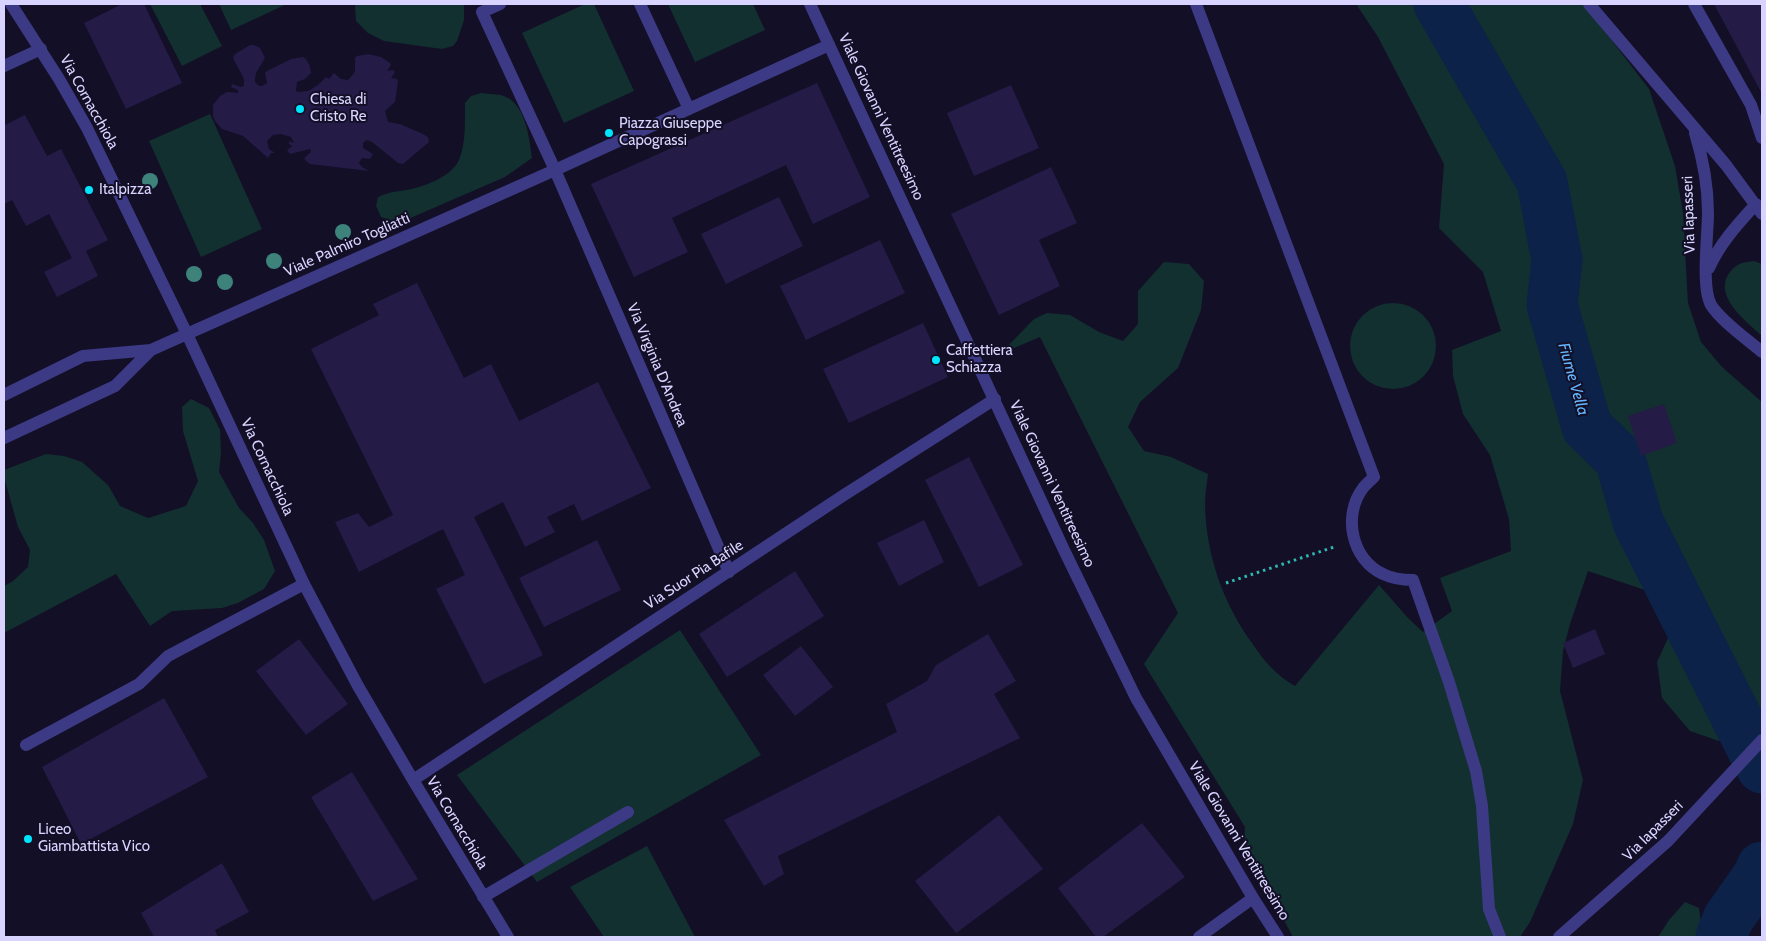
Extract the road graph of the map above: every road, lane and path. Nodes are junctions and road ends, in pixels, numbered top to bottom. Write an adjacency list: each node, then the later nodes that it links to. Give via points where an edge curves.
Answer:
1 (11, 4): 10 (street, Via Cornacchiola)
2 (500, 4): 8 (street)
3 (640, 4): 12 (street)
4 (810, 4): 9 (street, Viale Giovanni Ventitreesimo)
5 (1196, 4): 24 (street, via 1374,477 1362,489 1355,504 1351,520)
6 (1589, 4): 13 (street)
7 (1694, 4): 14 (street, via 1751,105)
8 (480, 8): 15 (street)
9 (830, 45): 12 (street); 22 (street, Viale Giovanni Ventitreesimo)
10 (41, 49): 11 (street); 18 (street, Via Cornacchiola, via 87,128)
11 (4, 66)
12 (689, 109): 15 (street)
13 (1693, 128): 16 (street); 17 (street, Via Iapasseri, via 1707,182)
14 (1762, 138)
15 (555, 170): 18 (street, Viale Palmiro Togliatti); 25 (street, Via Virginia D'Andrea)
16 (1760, 206): 17 (street, Via Iapasseri, via 1721,246)
17 (1707, 273): 20 (street, Via Iapasseri, via 1706,288 1711,304 1722,318)
18 (187, 334): 19 (street, Viale Palmiro Togliatti); 27 (street, Via Cornacchiola)
19 (151, 350): 21 (street, Viale Palmiro Togliatti, via 83,356); 23 (street, Viale Palmiro Togliatti, via 115,386)
20 (1762, 352)
21 (4, 395)
22 (995, 399): 25 (street, Via Suor Pia Bafile); 33 (street, Viale Giovanni Ventitreesimo, via 1136,698)
23 (4, 438)
24 (1354, 540): 26 (path); 37 (street, via 1368,564 1382,574 1413,580 1476,771 1482,806 1489,909)
25 (729, 572): 30 (street, Via Suor Pia Bafile)
26 (1226, 583)
27 (304, 584): 29 (street, via 168,656 139,684); 30 (street, Via Cornacchiola)
28 (1762, 740): 38 (street, Via Iapasseri, via 1668,841)
29 (26, 745)
30 (413, 780): 32 (street, Via Cornacchiola)
31 (628, 812): 32 (street)
32 (483, 897): 34 (street, Via Cornacchiola)
33 (1253, 898): 35 (street); 36 (street, Viale Giovanni Ventitreesimo)
34 (508, 937)
35 (1199, 937)
36 (1278, 937)
37 (1500, 937)
38 (1559, 937)

